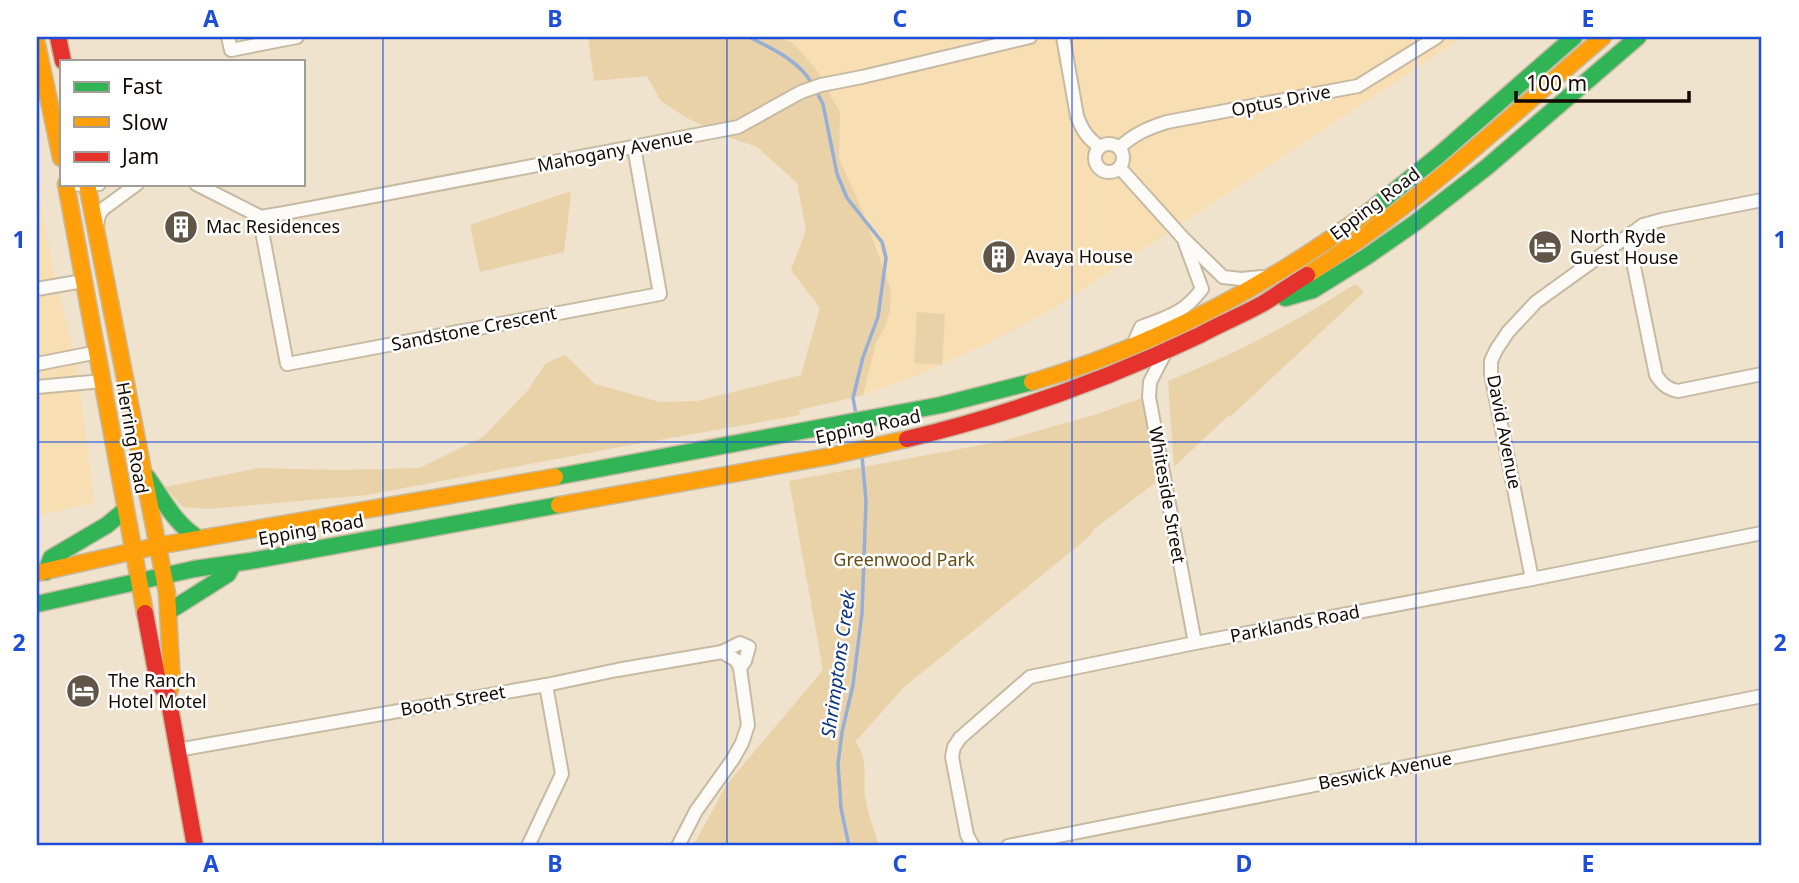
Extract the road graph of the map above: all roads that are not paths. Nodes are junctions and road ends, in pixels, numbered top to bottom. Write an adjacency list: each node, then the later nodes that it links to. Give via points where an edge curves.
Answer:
1 (58, 37): 12 (main road)
2 (297, 37): 10 (street)
3 (1030, 37): 14 (street, Mahogany Avenue, via 821,85 738,127)
4 (1063, 37): 15 (street, via 1077,116 1089,139)
5 (1437, 37): 16 (street, Optus Drive, via 1358,86 1167,122 1147,128)
6 (1563, 37): 13 (main road)
7 (1574, 37): 13 (main road, Epping Road)
8 (1603, 37): 31 (main road, Epping Road, via 1401,210)
9 (1638, 37): 31 (main road, via 1415,223 1313,290)
10 (229, 43)
11 (37, 44): 17 (main road)
12 (63, 60)
13 (1519, 85): 28 (main road, Epping Road, via 1393,193)
14 (634, 147): 24 (street, Mahogany Avenue); 24 (street, Sandstone Crescent, via 660,294 457,333 287,364)
15 (1100, 147): 16 (street); 18 (street, via 1094,158 1098,167 1108,172)
16 (1119, 148): 18 (street, via 1124,156)
17 (60, 153)
18 (1120, 168): 27 (street)
19 (66, 186): 29 (main road, Herring Road)
20 (91, 186): 25 (main road, Herring Road)
21 (133, 186): 25 (street, via 103,209)
22 (200, 186): 24 (street)
23 (1762, 200): 26 (street, David Avenue, via 1661,219)
24 (261, 217)
25 (96, 234): 39 (main road, Herring Road)
26 (1628, 237): 36 (street, via 1661,383 1678,391); 48 (street, David Avenue, via 1536,302 1508,332 1491,362)
27 (1183, 238): 28 (street, via 1223,277); 32 (street, via 1202,289 1191,303 1140,327)
28 (1273, 275): 32 (main road, Epping Road)
29 (83, 281): 30 (street); 34 (main road, Herring Road)
30 (37, 289)
31 (1260, 305): 33 (main road, Epping Road)
32 (1133, 345): 42 (main road, Epping Road, via 1054,375 900,412)
33 (1166, 351): 45 (main road, Epping Road, via 1025,406 907,439); 52 (street, Whiteside Street, via 1149,390)
34 (98, 352): 35 (street); 37 (main road, Herring Road)
35 (37, 363)
36 (1762, 374)
37 (103, 381): 38 (street); 40 (main road, Herring Road)
38 (37, 387)
39 (143, 471): 42 (main road, via 175,520); 43 (main road, Herring Road)
40 (125, 510): 44 (main road, Herring Road); 46 (main road, via 107,526 51,558)
41 (1762, 533): 48 (street, Parklands Road)
42 (198, 538): 43 (main road, Epping Road)
43 (157, 546): 44 (main road, Epping Road); 47 (main road, Herring Road)
44 (133, 551): 46 (main road, Epping Road); 49 (main road, Herring Road)
45 (233, 564): 47 (main road, Epping Road); 51 (main road, via 228,575)
46 (41, 573)
47 (163, 576): 49 (main road, Epping Road); 51 (main road, Herring Road)
48 (1532, 579): 52 (street, Parklands Road)
49 (139, 581): 50 (main road, Epping Road); 54 (main road, Herring Road, via 158,682)
50 (37, 604)
51 (168, 612): 54 (main road, Herring Road, via 172,682)
52 (1195, 643): 60 (street, Parklands Road, via 1030,677 960,738 952,757)
53 (546, 685): 56 (street, Booth Street); 58 (street, via 562,775); 59 (street, Booth Street, via 726,654 736,660 748,725 733,759)
54 (168, 696): 56 (main road, Herring Road)
55 (1762, 696): 61 (street, Beswick Avenue)
56 (177, 750): 57 (main road, Herring Road)
57 (195, 846)
58 (528, 846)
59 (678, 846)
60 (973, 846)
61 (1008, 846)

